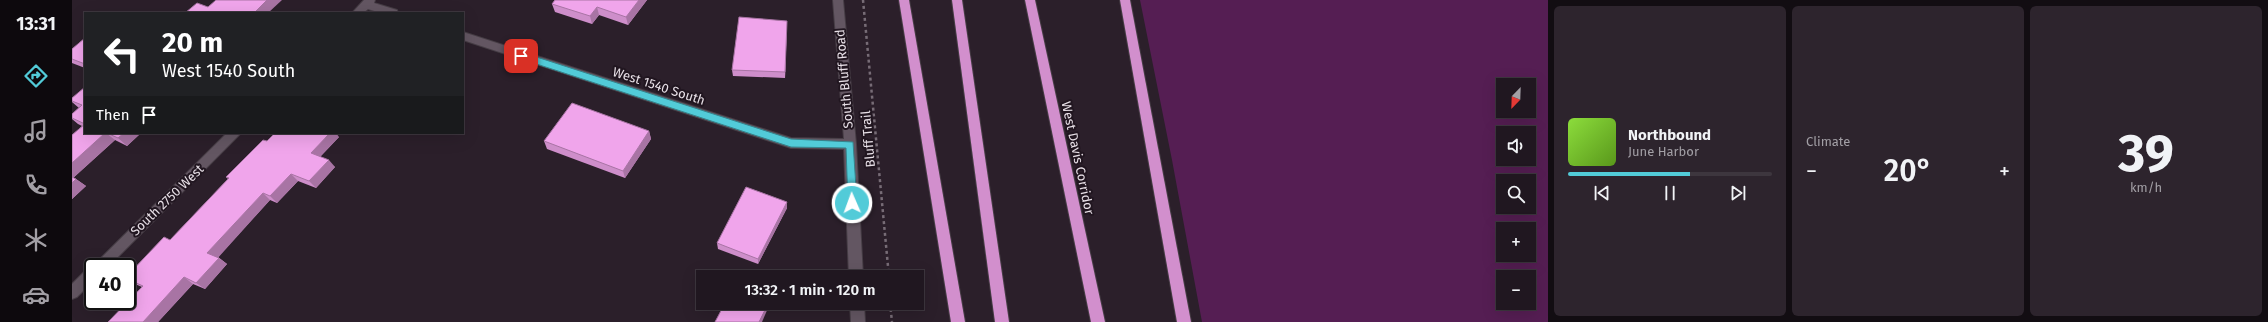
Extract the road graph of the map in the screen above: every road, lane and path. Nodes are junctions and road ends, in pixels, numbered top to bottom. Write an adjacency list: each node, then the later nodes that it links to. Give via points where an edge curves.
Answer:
1 (838, 0): 12 (street, South Bluff Road)
2 (864, 0): 15 (path, Bluff Trail)
3 (904, 0): 22 (highway)
4 (957, 0): 23 (highway)
5 (1030, 0): 24 (highway, West Davis Corridor)
6 (1125, 0): 25 (highway)
7 (368, 2): 8 (street); 9 (street)
8 (358, 12)
9 (391, 12)
10 (464, 36): 12 (street, West 1540 South, via 791,143)
11 (234, 134): 13 (street, South 2750 West)
12 (850, 144): 14 (street, South Bluff Road)
13 (108, 258)
14 (856, 270)
15 (888, 270)
16 (84, 281): 17 (street)
17 (72, 293)
18 (857, 310): 20 (street)
19 (891, 310): 21 (path)
20 (858, 322)
21 (892, 322)
22 (958, 322)
23 (1002, 322)
24 (1098, 322)
25 (1184, 322)

